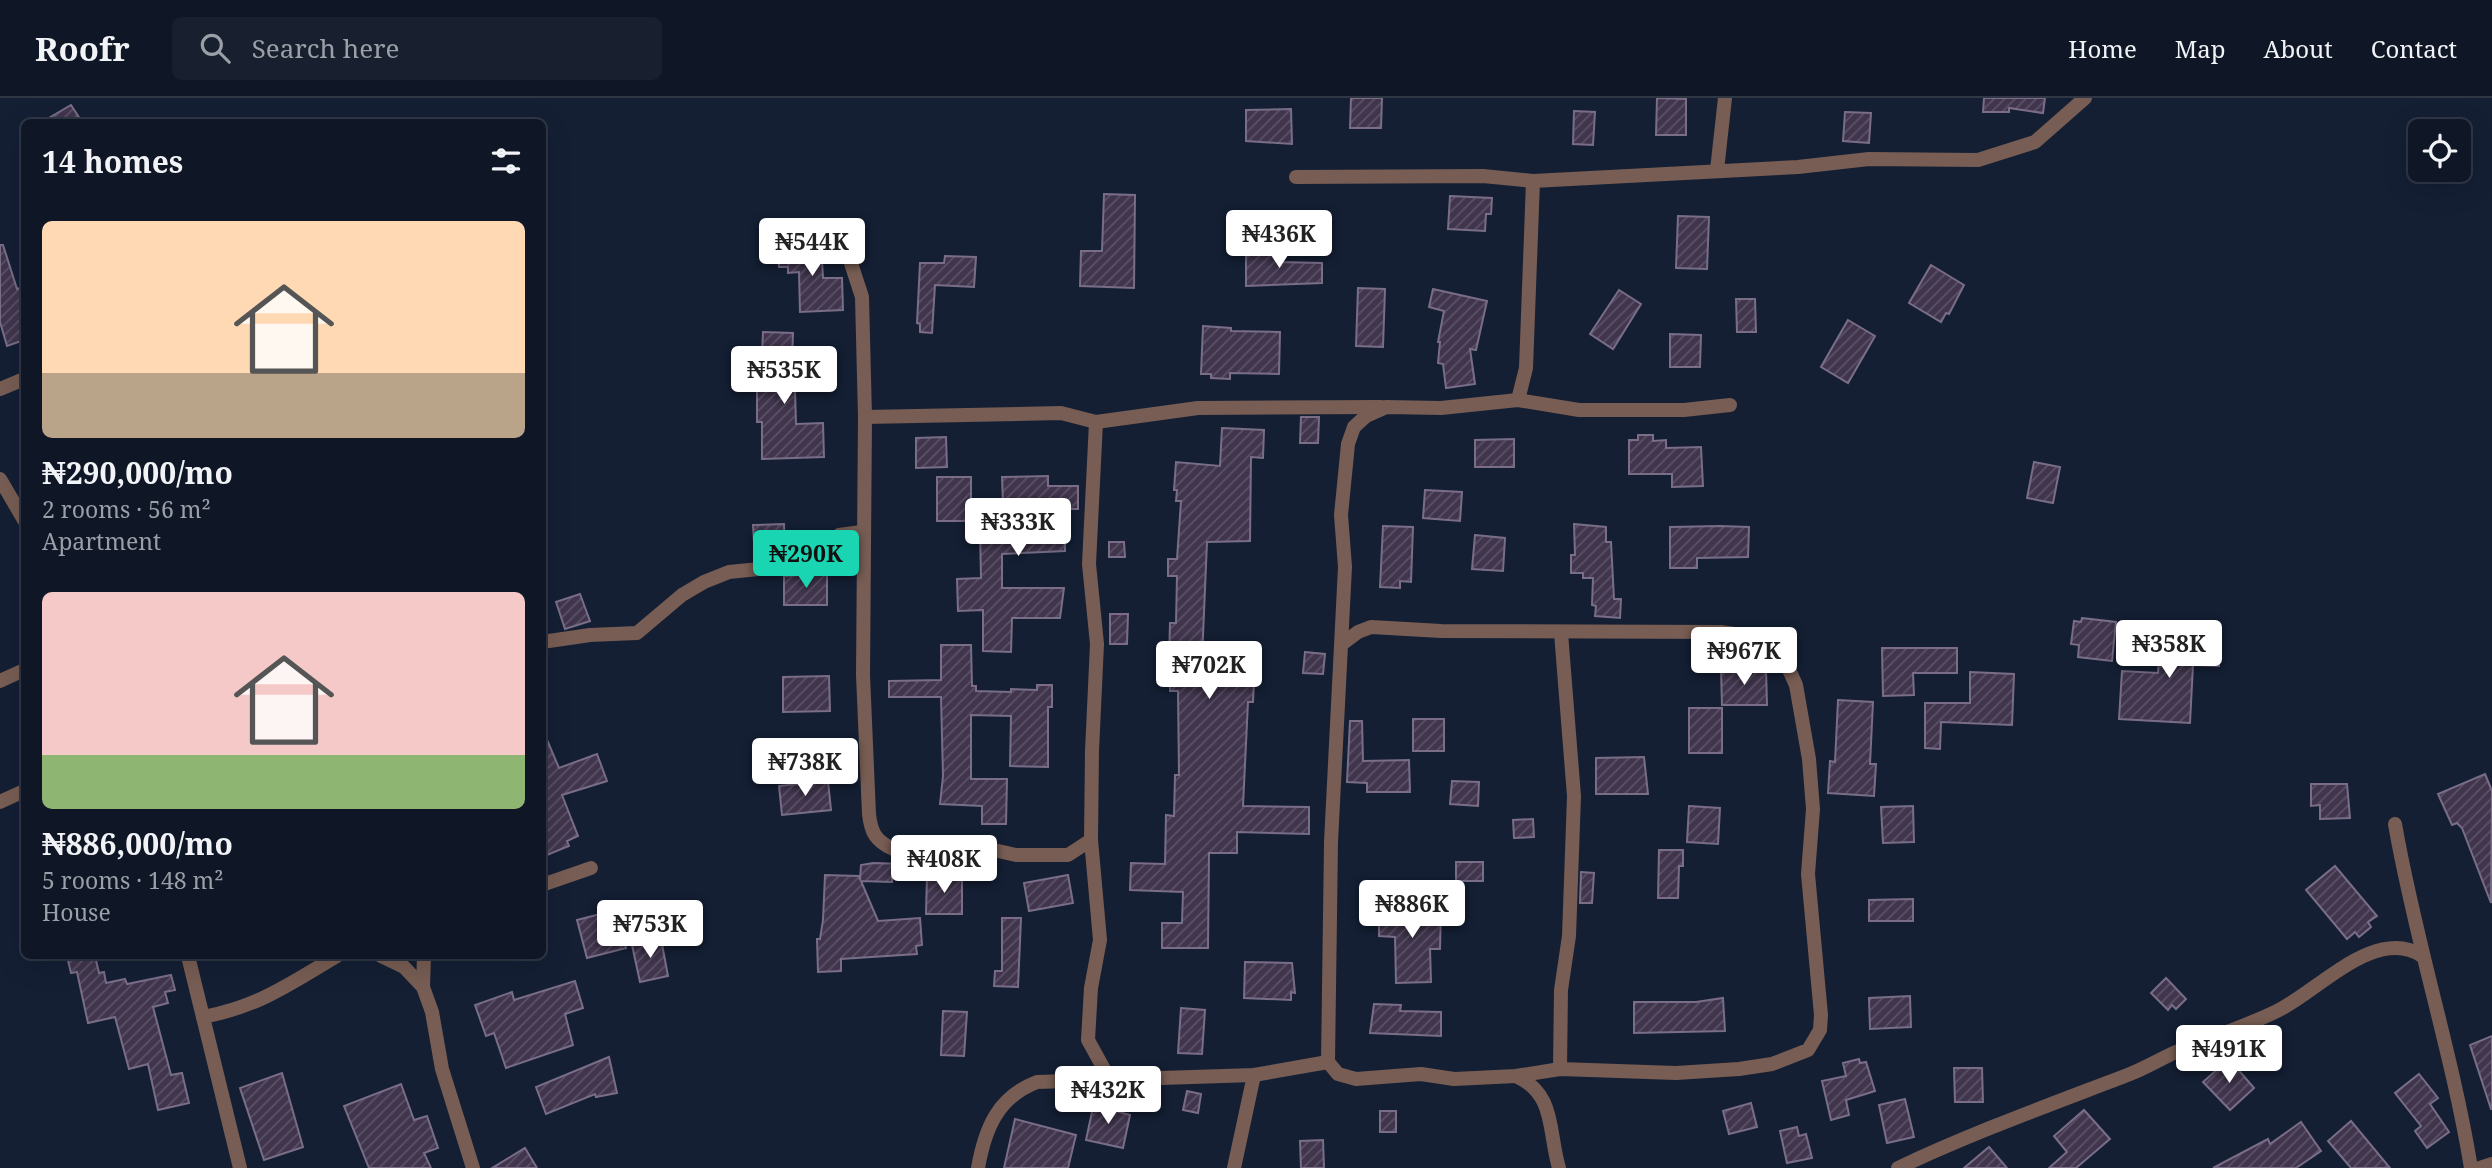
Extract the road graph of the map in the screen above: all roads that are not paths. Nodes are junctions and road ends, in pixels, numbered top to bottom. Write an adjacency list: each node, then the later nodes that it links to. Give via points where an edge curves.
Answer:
1 (1726, 98): 3 (street)
2 (2085, 98): 3 (street, via 2035,142 1978,160 1868,159)
3 (1717, 170): 5 (street)
4 (1296, 177): 5 (street, via 1483,176)
5 (1533, 181): 9 (street, via 1526,369)
6 (849, 257): 12 (street, via 862,297)
7 (21, 380): 8 (street)
8 (0, 388)
9 (1518, 400): 10 (street, via 1579,410); 11 (street, via 1441,408)
10 (1730, 405)
11 (1386, 407): 13 (street, via 1198,408); 19 (street, via 1354,426 1348,444 1341,516 1345,567)
12 (864, 417): 13 (street, via 1060,413); 16 (street)
13 (1096, 422): 25 (street, via 1089,564 1097,635)
14 (0, 479): 15 (street)
15 (21, 515)
16 (862, 532): 18 (street, via 839,535 800,565 717,577 682,595 637,633); 25 (street, via 866,772 873,835 893,849 985,848 1016,855 1068,855)
17 (1561, 633): 19 (street, via 1371,627); 36 (street, via 1574,796); 36 (street, via 1721,632 1761,638 1786,658 1796,685 1809,759 1813,824 1808,874 1821,1030 1808,1050 1772,1064 1676,1073)
18 (546, 641)
19 (1342, 644): 35 (street, via 1331,842)
20 (21, 671): 21 (street)
21 (0, 681)
22 (21, 792): 23 (street)
23 (0, 802)
24 (2395, 824): 28 (street)
25 (1091, 840): 39 (street, via 1100,940 1088,1040)
26 (591, 868): 27 (street)
27 (546, 885)
28 (2422, 956): 46 (street, via 2410,948 2392,946 2366,955 2276,1012); 47 (street, via 2459,1093)
29 (189, 959): 34 (street)
30 (332, 959): 34 (street, via 268,997)
31 (387, 959): 33 (street, via 404,967)
32 (424, 959): 33 (street)
33 (423, 987): 42 (street, via 442,1069)
34 (203, 1017): 41 (street)
35 (1328, 1062): 37 (street); 38 (street, via 1338,1074 1356,1079 1421,1074 1454,1079)
36 (1560, 1069): 38 (street)
37 (1254, 1074): 39 (street); 44 (street)
38 (1516, 1076): 45 (street, via 1535,1084 1545,1103)
39 (1110, 1080): 43 (street, via 1062,1079 1020,1089 1001,1104 990,1123)
40 (2492, 1164): 48 (street)
41 (240, 1168)
42 (473, 1168)
43 (978, 1168)
44 (1234, 1168)
45 (1559, 1168)
46 (1898, 1168)
47 (2471, 1168)
48 (2480, 1168)

